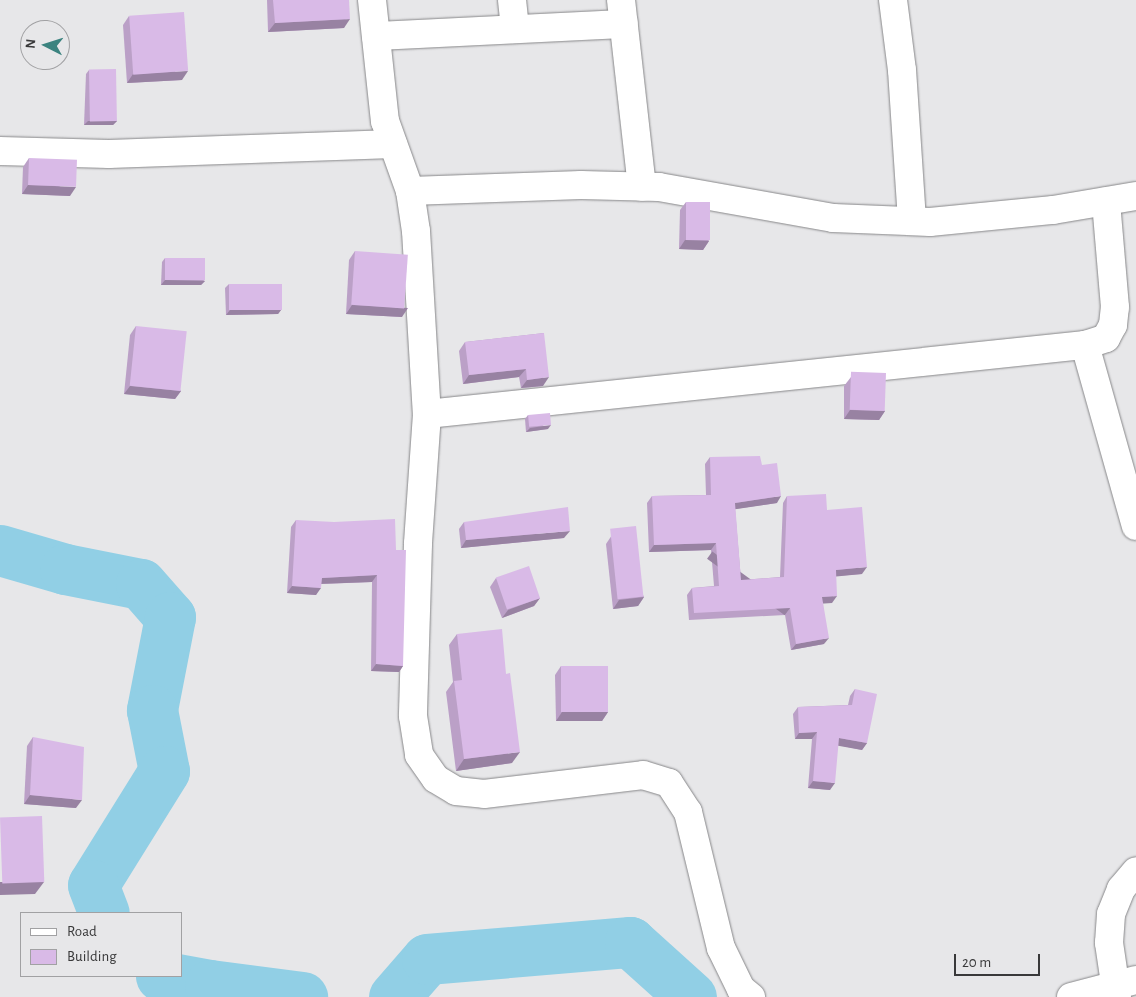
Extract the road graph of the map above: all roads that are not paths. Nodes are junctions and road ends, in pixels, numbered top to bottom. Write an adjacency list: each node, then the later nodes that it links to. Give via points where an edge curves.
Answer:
1 (372, 0): 6 (street)
2 (512, 0): 5 (street)
3 (893, 0): 13 (street, via 902,70)
4 (623, 12): 5 (street); 9 (street)
5 (514, 29): 6 (street)
6 (376, 36): 7 (street, via 385,121)
7 (393, 144): 8 (street, via 108,154); 10 (street)
8 (0, 151)
9 (642, 187): 10 (street, via 581,185); 13 (street, via 659,187 833,218)
10 (410, 191): 15 (street, via 416,231)
11 (1136, 196): 12 (street)
12 (1106, 201): 13 (street, via 1044,211); 14 (street, via 1115,307 1113,325 1106,338)
13 (912, 221)
14 (1085, 345): 15 (street); 16 (street)
15 (427, 414): 19 (street, via 418,544 414,716 419,755 436,779 456,791 484,794 643,775 669,783 688,812 721,948 741,989)
16 (1136, 526)
17 (1136, 871): 18 (street, via 1121,890 1110,914 1109,943)
18 (1122, 987): 20 (street)
19 (751, 997)
20 (1071, 997)

